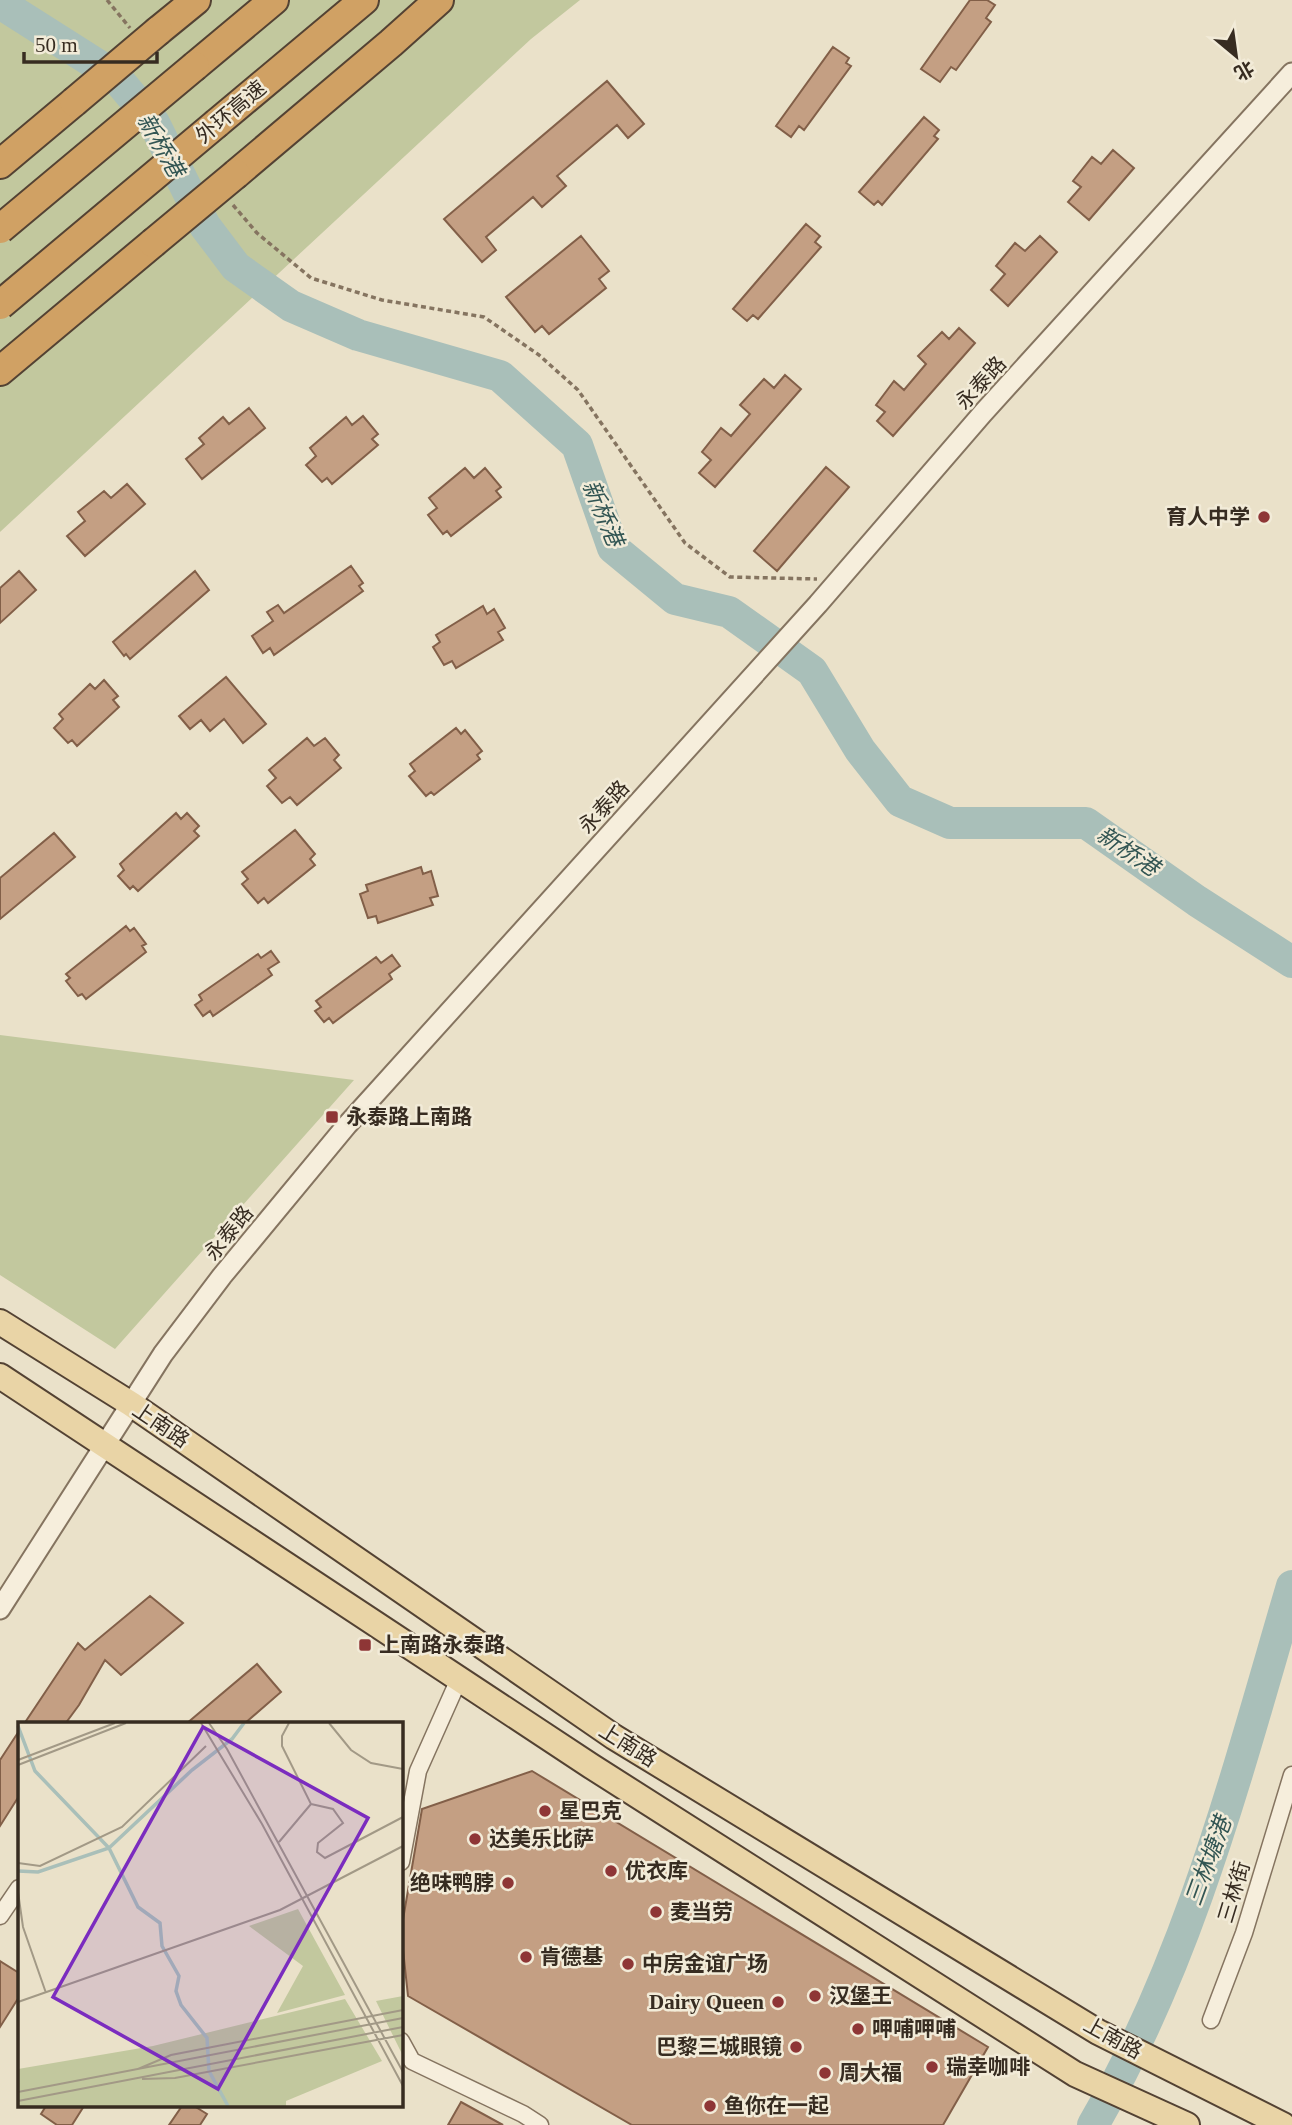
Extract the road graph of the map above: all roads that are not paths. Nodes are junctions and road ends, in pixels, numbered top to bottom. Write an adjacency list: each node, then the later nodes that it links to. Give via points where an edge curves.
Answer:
1 (196, 0): 6 (highway, bridge, via 144,30 74,102)
2 (274, 0): 7 (highway, bridge)
3 (364, 0): 8 (highway, 外环高速, bridge)
4 (439, 0): 9 (highway, bridge)
5 (1292, 74): 12 (street, 永泰路, via 347,1125 222,1276)
6 (0, 164)
7 (0, 229)
8 (0, 304)
9 (0, 371)
10 (0, 1322): 12 (main road, 上南路)
11 (0, 1376): 13 (main road, 上南路)
12 (131, 1404): 13 (street, 永泰路); 24 (main road, 上南路, via 614,1737 1098,2032)
13 (104, 1445): 14 (street, 永泰路); 15 (main road, 上南路)
14 (0, 1609)
15 (459, 1679): 17 (street, via 418,1771); 23 (main road, 上南路, via 1075,2074)
16 (1292, 1775): 20 (street, 三林街, via 1244,1933)
17 (402, 1857)
18 (18, 1889): 19 (street)
19 (0, 1916)
20 (1211, 2020)
21 (402, 2043): 22 (street, via 412,2061)
22 (540, 2125)
23 (1187, 2125)
24 (1283, 2125)

